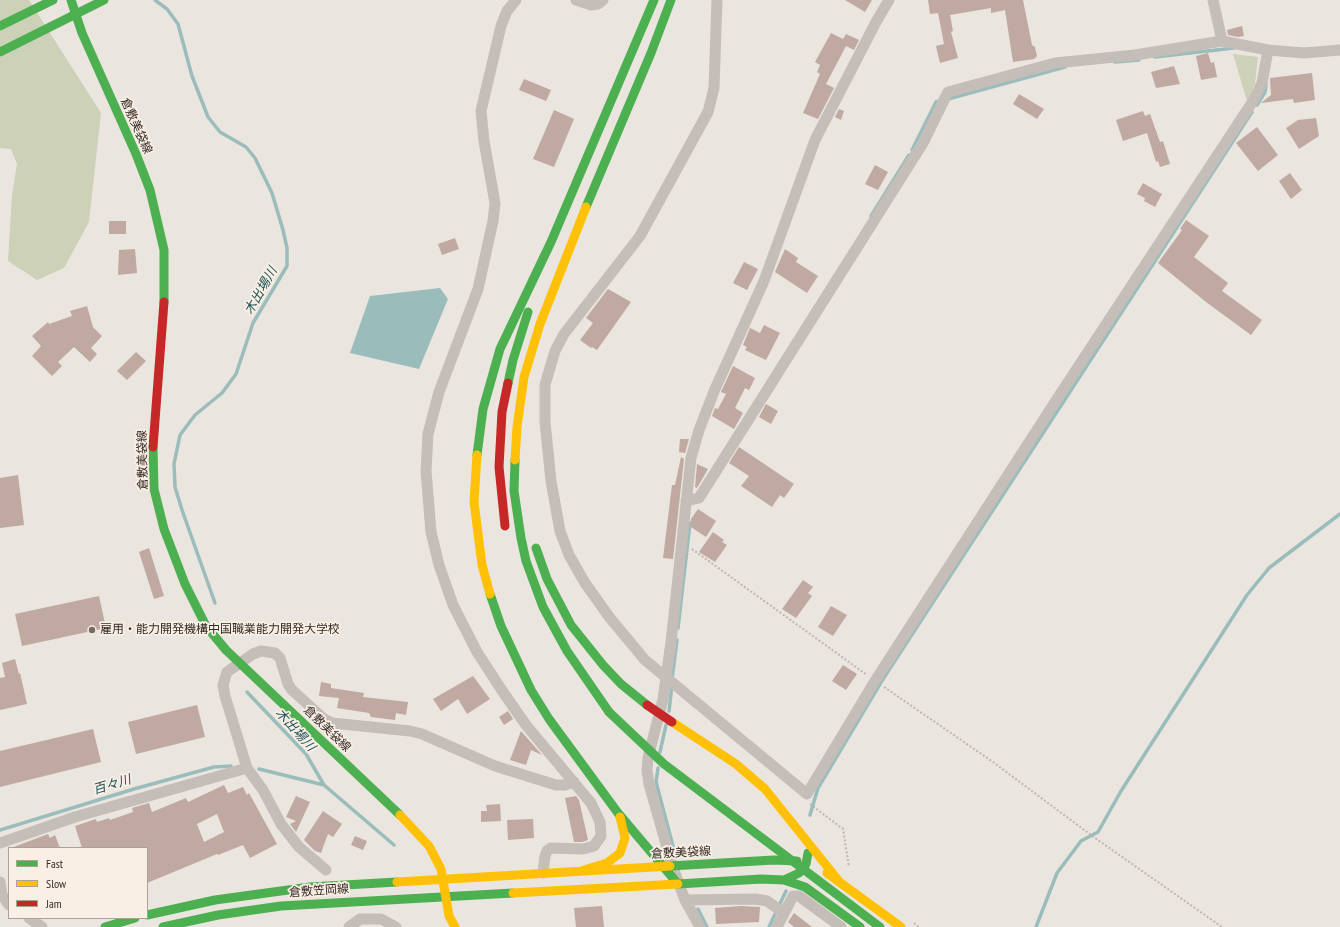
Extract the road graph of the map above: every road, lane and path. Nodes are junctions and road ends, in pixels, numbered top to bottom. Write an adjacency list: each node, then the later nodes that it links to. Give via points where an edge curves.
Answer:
1 (53, 0): 14 (main road)
2 (71, 0): 28 (main road, 倉敷美袋線, via 82,33 150,190 164,250 166,285 152,440 154,488 158,510 198,612 215,637)
3 (104, 0): 18 (main road, bridge)
4 (516, 0): 34 (street, via 507,11 501,26 481,111 495,203 493,221 478,288 438,392 428,434 427,492 437,559 453,605 477,652 503,692 526,725)
5 (576, 0): 6 (street, via 591,5)
6 (603, 0)
7 (647, 0): 16 (main road)
8 (654, 0): 16 (main road)
9 (671, 0): 19 (main road)
10 (681, 0): 19 (main road)
11 (717, 0): 30 (street, via 714,88 708,112 640,236 564,334 555,351 545,385 545,422 551,481 560,531 569,555 610,618 645,660)
12 (889, 0): 23 (street, via 815,140 764,282 699,430)
13 (1213, 0): 15 (street)
14 (2, 25)
15 (1222, 41): 20 (street); 23 (street, via 1135,55 1055,63 948,92 923,143 699,498)
16 (633, 48): 21 (main road)
17 (1340, 50): 20 (street)
18 (0, 52)
19 (651, 53): 22 (main road, via 611,145 540,324 524,377)
20 (1268, 53): 31 (street, via 1262,83 1253,101 1057,399)
21 (551, 242): 25 (main road, via 513,360 502,412 499,467); 36 (main road, via 510,324 490,378 479,432 475,470 477,535 490,595 515,658 549,719)
22 (515, 451): 24 (main road); 32 (main road, via 516,514 522,546 534,585 566,651)
23 (686, 501): 30 (street, via 672,634)
24 (528, 521)
25 (506, 534)
26 (533, 540): 37 (main road, bridge, via 547,579 571,624 603,665 647,705 719,752 751,777 778,803)
27 (689, 549): 31 (path)
28 (239, 663): 33 (street, via 227,672 223,685); 34 (street, via 261,651 274,653 283,663 285,677 292,690 324,719 332,723 410,731 495,766 556,785); 45 (main road, 倉敷美袋線, via 418,832 438,861)
29 (567, 668): 32 (main road)
30 (670, 682): 31 (street, via 807,794); 40 (street, via 663,700 647,770)
31 (878, 683): 72 (path, via 993,762 1089,834)
32 (609, 712): 69 (main road, bridge, via 664,764)
33 (247, 768): 38 (street, via 75,818); 42 (street, via 294,841)
34 (574, 782): 44 (street, via 597,813 601,836 589,849 547,850)
35 (810, 805): 41 (path, via 843,829)
36 (618, 813): 40 (main road); 43 (main road, via 623,822 625,838 620,853 607,863)
37 (804, 837): 39 (main road, via 808,848); 47 (main road)
38 (0, 843)
39 (806, 864): 40 (main road, 倉敷美袋線, via 774,860); 46 (main road, via 799,873); 47 (main road, 倉敷美袋線)
40 (667, 865): 43 (main road, 倉敷美袋線); 49 (street)
41 (849, 868)
42 (326, 870)
43 (584, 870): 44 (main road, 倉敷美袋線)
44 (543, 873): 45 (main road, 倉敷美袋線)
45 (443, 878): 50 (main road, 倉敷美袋線); 54 (main road, 倉敷笠岡線, via 271,891)
46 (784, 880): 49 (main road, via 748,879); 68 (main road, via 815,893)
47 (838, 880): 70 (main road, 倉敷美袋線)
48 (0, 882): 52 (street, via 2,895)
49 (678, 884): 50 (main road); 51 (street)
50 (445, 896): 58 (main road, 倉敷笠岡線, via 280,906); 64 (main road, via 449,916)
51 (685, 900): 53 (street, via 756,899 767,901); 65 (street)
52 (8, 904)
53 (780, 910): 66 (street); 67 (street, via 793,896 799,896)
54 (148, 915)
55 (30, 919): 59 (street)
56 (132, 919): 60 (main road)
57 (913, 922): 71 (path)
58 (187, 924): 61 (main road, 倉敷笠岡線)
59 (42, 927)
60 (105, 927)
61 (163, 927)
62 (349, 927): 63 (street, via 360,919 381,919)
63 (396, 927)
64 (455, 927)
65 (700, 927)
66 (777, 927)
67 (841, 927)
68 (860, 927)
69 (880, 927)
70 (901, 927)
71 (920, 927)
72 (1222, 927)

